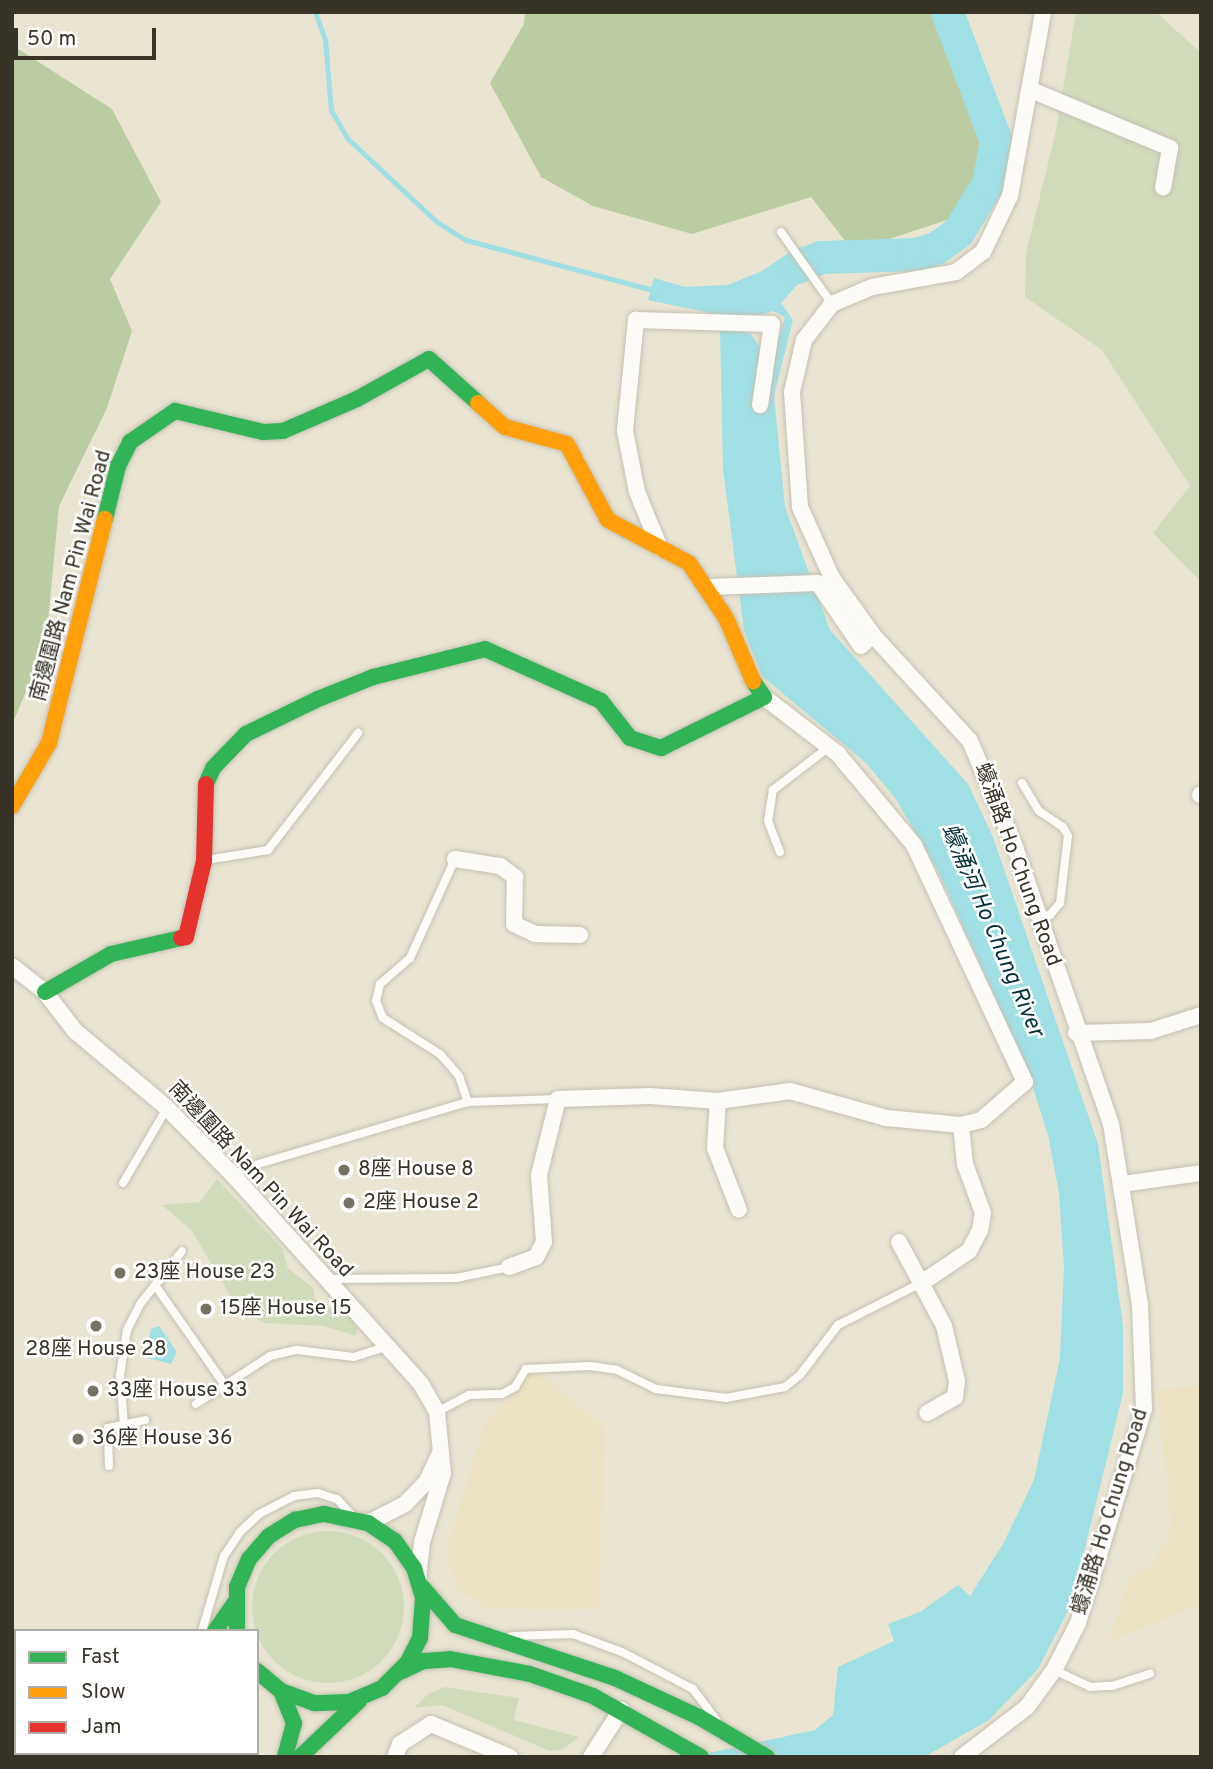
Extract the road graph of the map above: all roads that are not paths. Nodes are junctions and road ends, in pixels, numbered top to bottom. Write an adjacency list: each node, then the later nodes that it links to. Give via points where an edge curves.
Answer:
1 (1043, 12): 2 (street, 蠔涌路 Ho Chung Road)
2 (1031, 90): 3 (street, via 1171,148); 5 (street, 蠔涌路 Ho Chung Road, via 1010,196 983,252 956,272 872,287)
3 (1163, 187)
4 (781, 232): 5 (lane)
5 (832, 304): 9 (street, 蠔涌路 Ho Chung Road, via 817,319 796,363 792,392 796,481 800,507 832,578)
6 (760, 405): 7 (street, via 772,324 636,320 625,430 637,492)
7 (660, 548): 8 (street, via 689,563); 14 (street, 南邊圍路 Nam Pin Wai Road, via 608,520 567,444 505,427 429,359 357,399 283,431 264,432 175,411 130,442 118,466 48,743)
8 (709, 587): 9 (street, via 818,583 862,646); 10 (street)
9 (873, 635): 18 (street, 蠔涌路 Ho Chung Road, via 970,741 1015,847)
10 (764, 696): 12 (street); 17 (street, via 661,748 630,738 601,701 485,649 385,673 246,734 213,768 205,787)
11 (358, 733): 17 (lane, via 268,850)
12 (829, 747): 15 (lane, via 773,790 768,821); 28 (street, via 914,845 1024,1082 981,1120)
13 (1022, 783): 18 (lane, via 1039,811 1063,827 1068,836 1060,903 1050,915)
14 (12, 806)
15 (780, 852)
16 (455, 859): 19 (street, via 500,866 515,877 514,924 535,934); 26 (lane, via 411,958 380,984 376,1001 383,1018 440,1054 459,1076)
17 (204, 860): 21 (street, via 186,937 111,954)
18 (1038, 917): 23 (street, 蠔涌路 Ho Chung Road)
19 (580, 934)
20 (12, 966): 21 (street, 南邊圍路 Nam Pin Wai Road)
21 (45, 992): 27 (street, 南邊圍路 Nam Pin Wai Road, via 75,1031)
22 (1201, 1015): 23 (street, via 1151,1031)
23 (1076, 1033): 32 (street, 蠔涌路 Ho Chung Road, via 1105,1104)
24 (558, 1099): 25 (street); 26 (lane); 36 (street, via 539,1175 544,1242 536,1257)
25 (718, 1101): 28 (street, via 790,1091 886,1118); 33 (street, via 715,1148)
26 (468, 1102): 30 (lane, via 255,1164)
27 (167, 1108): 30 (street, 南邊圍路 Nam Pin Wai Road); 31 (lane)
28 (961, 1125): 38 (street, via 965,1164 983,1213 980,1230 969,1251)
29 (1201, 1173): 32 (street)
30 (233, 1175): 37 (street, 南邊圍路 Nam Pin Wai Road)
31 (123, 1183)
32 (1122, 1184): 56 (street, 蠔涌路 Ho Chung Road, via 1144,1341 1144,1409 1086,1602)
33 (738, 1210)
34 (899, 1242): 38 (street)
35 (182, 1251): 39 (lane)
36 (509, 1267): 37 (lane, via 456,1278)
37 (325, 1279): 40 (street, 南邊圍路 Nam Pin Wai Road)
38 (923, 1282): 43 (lane, via 838,1325 800,1375 785,1387 726,1398 656,1389 617,1370 590,1366 526,1369 515,1387 502,1394 469,1395); 44 (street, via 944,1326 957,1381 955,1397)
39 (155, 1285): 41 (lane); 46 (lane, via 134,1316 123,1345)
40 (390, 1345): 41 (lane, via 354,1357 283,1352 256,1361); 43 (street, 南邊圍路 Nam Pin Wai Road)
41 (224, 1384): 42 (lane)
42 (196, 1404)
43 (437, 1412): 47 (street, 南邊圍路 Nam Pin Wai Road)
44 (927, 1413)
45 (145, 1420): 46 (lane)
46 (124, 1425): 48 (lane, via 108,1428)
47 (442, 1447): 49 (street, via 428,1481 405,1504); 50 (street, 南邊圍路 Nam Pin Wai Road, via 441,1490 422,1542)
48 (109, 1466)
49 (361, 1520): 50 (street, via 402,1549); 51 (street, via 309,1516 275,1531 249,1559); 52 (lane, via 337,1499 318,1493 294,1496 258,1514 224,1556)
50 (420, 1581): 55 (street, via 455,1625); 57 (street, via 424,1612 419,1638)
51 (235, 1602): 53 (street); 54 (street)
52 (203, 1629)
53 (216, 1629)
54 (237, 1629)
55 (495, 1638): 63 (street, via 606,1674); 63 (lane, via 561,1633 622,1652 693,1689)
56 (1054, 1670): 58 (lane, via 1090,1687 1112,1686); 71 (street, 蠔涌路 Ho Chung Road, via 1013,1720)
57 (400, 1672): 61 (street); 62 (street, via 424,1661 464,1660 552,1681)
58 (1150, 1674)
59 (259, 1675): 60 (street)
60 (281, 1691): 61 (street, via 314,1703); 65 (street, via 294,1723)
61 (361, 1699): 66 (street)
62 (621, 1710): 68 (street); 69 (street)
63 (724, 1731): 70 (street)
64 (398, 1750): 67 (street, via 425,1726 438,1725)
65 (285, 1757)
66 (300, 1757)
67 (510, 1757)
68 (591, 1757)
69 (701, 1757)
70 (767, 1757)
71 (962, 1757)

